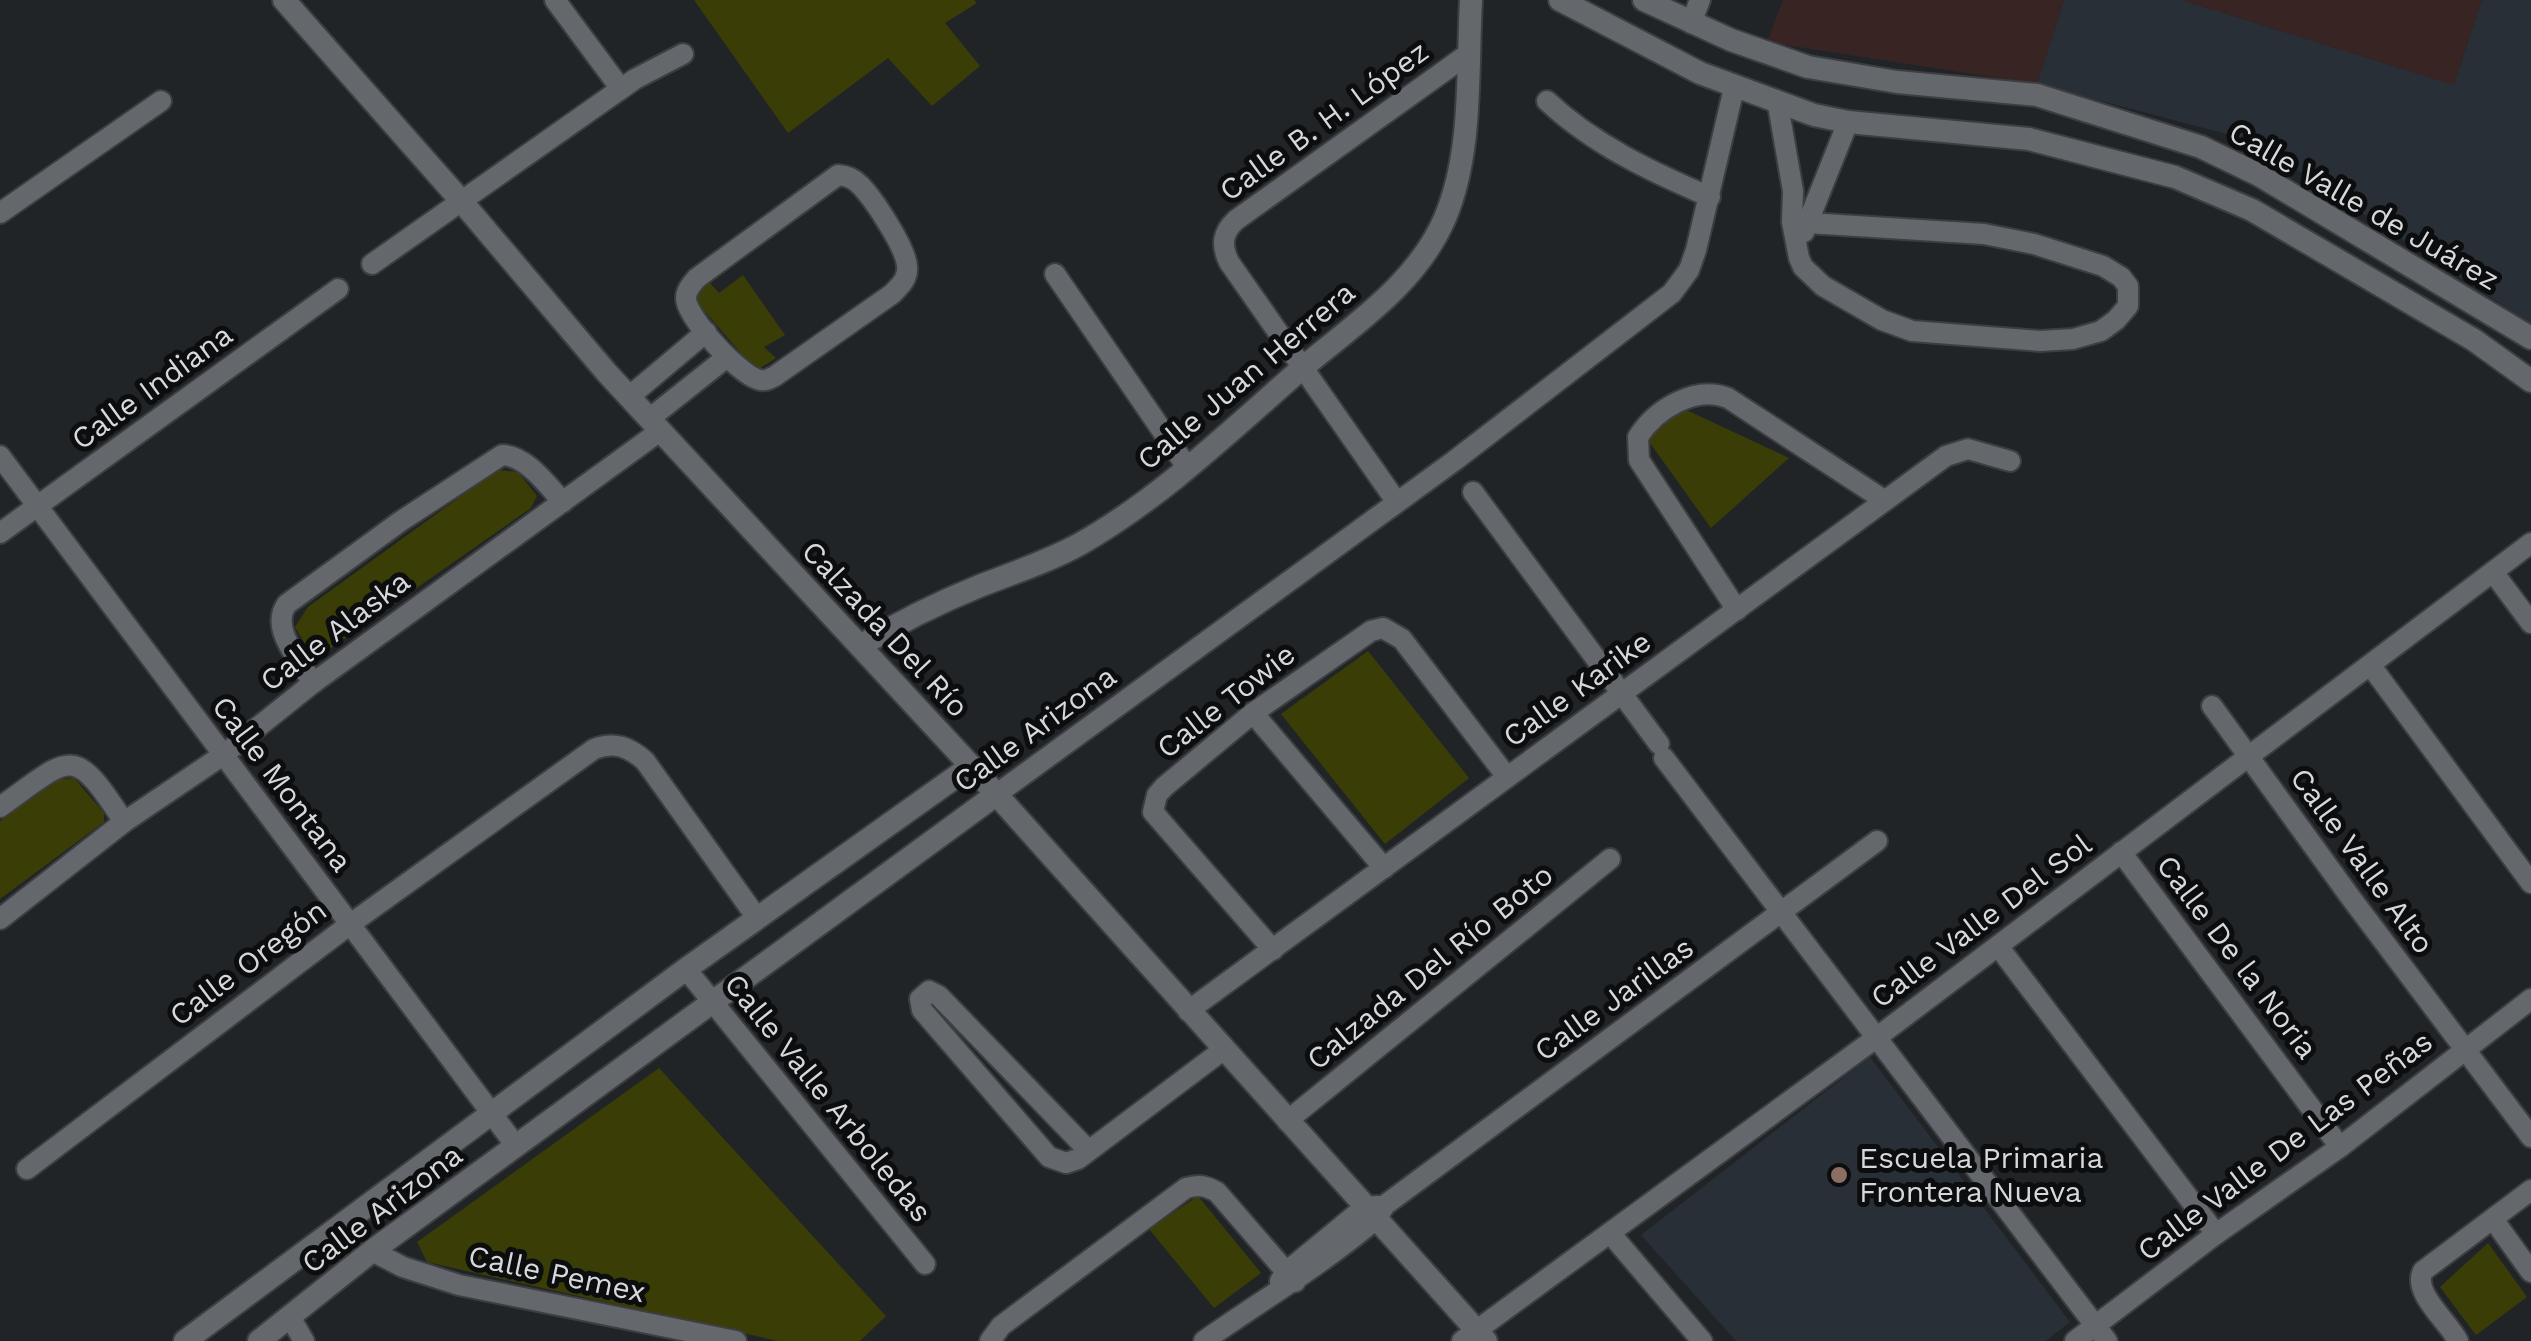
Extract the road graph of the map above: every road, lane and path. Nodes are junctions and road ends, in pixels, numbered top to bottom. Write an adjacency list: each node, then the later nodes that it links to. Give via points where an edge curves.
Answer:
1 (284, 0): 19 (street, Calzada Del Río)
2 (555, 0): 11 (street)
3 (1471, 0): 9 (street, Calle Juan Herrera)
4 (1560, 0): 10 (street, Calle Valle de Juárez)
5 (1700, 0): 7 (street)
6 (1655, 3): 7 (street, Calle Valle de Juárez)
7 (1691, 23): 12 (street, Calle Valle de Juárez, via 1767,54 1852,77)
8 (683, 54): 11 (street)
9 (1468, 54): 28 (street, Calle Juan Herrera, via 1458,173 1444,220 1417,267); 28 (street, Calle B. H. López, via 1225,233 1229,262)
10 (1734, 88): 15 (street, Calle Valle de Juárez); 18 (street, Calle Arizona)
11 (620, 89): 19 (street)
12 (2037, 96): 17 (street); 26 (street, Calle Valle de Juárez, via 2229,158)
13 (161, 101): 20 (street)
14 (1546, 101): 18 (street, via 1577,129)
15 (1778, 104): 16 (street, Calle Valle de Juárez); 21 (street)
16 (1848, 122): 17 (street, Calle Valle de Juárez); 21 (street)
17 (2029, 139): 29 (street, Calle Valle de Juárez, via 2214,191 2474,340)
18 (1710, 197): 38 (street, Calle Arizona, via 1689,270 1672,293)
19 (463, 202): 22 (street); 30 (street, Calzada Del Río)
20 (0, 213)
21 (1800, 222): 21 (street, via 1984,234 2034,244 2122,277 2128,306 2100,330 2061,342 1912,331 1823,286 1803,268)
22 (372, 264)
23 (1056, 274): 34 (street)
24 (338, 290): 39 (street, Calle Indiana)
25 (706, 332): 27 (street); 27 (street, via 687,305 698,278 829,180 848,176 863,187 903,250 904,281 768,379 752,377); 30 (street)
26 (2531, 338)
27 (728, 356): 31 (street, Calle Alaska)
28 (1301, 369): 34 (street, Calle Juan Herrera); 38 (street)
29 (2531, 381)
30 (630, 396): 31 (street, Calzada Del Río)
31 (655, 425): 37 (street, Calle Alaska); 45 (street, Calzada Del Río)
32 (0, 456): 39 (street, Calle Montana)
33 (2010, 461): 36 (street, Calle Karike, via 1980,450 1956,451)
34 (1187, 467): 45 (street, Calle Juan Herrera, via 1082,542 916,614)
35 (1474, 492): 48 (street)
36 (1884, 500): 43 (street, Calle Karike); 43 (street, via 1714,392 1686,397 1649,423 1638,437 1639,460)
37 (563, 502): 47 (street, Calle Alaska); 47 (street, via 526,465 502,456 286,604 280,628)
38 (1396, 502): 55 (street, Calle Arizona)
39 (37, 507): 40 (street, Calle Indiana); 51 (street, Calle Montana)
40 (0, 533)
41 (2531, 543): 42 (street, Calle Valle Del Sol)
42 (2493, 572): 44 (street); 46 (street, Calle Valle Del Sol)
43 (1737, 610): 48 (street, Calle Karike)
44 (2531, 623)
45 (860, 646): 53 (street, Calzada Del Río)
46 (2372, 666): 52 (street, Calle Valle Del Sol); 62 (street)
47 (313, 683): 51 (street, Calle Alaska)
48 (1622, 692): 54 (street, Calle Karike); 63 (street)
49 (2212, 706): 52 (street, Calle Valle Alto)
50 (1253, 713): 54 (street, Calle Towie, via 1382,628 1402,639); 61 (street); 68 (street, Calle Towie, via 1164,787 1153,812)
51 (224, 755): 57 (street, Calle Alaska); 66 (street, Calle Montana)
52 (2250, 758): 59 (street, Calle Valle Del Sol); 75 (street, Calle Valle Alto)
53 (971, 766): 55 (street, Calzada Del Río); 64 (street, Calle Arizona)
54 (1507, 777): 61 (street, Calle Karike)
55 (997, 794): 71 (street, Calle Arizona); 72 (street, Calzada Del Río)
56 (0, 808): 57 (street, via 68,764 95,777)
57 (124, 822): 65 (street, Calle Alaska)
58 (1877, 841): 63 (street, Calle Jarillas)
59 (2122, 852): 67 (street, Calle Valle Del Sol); 80 (street, Calle De la Noria)
60 (1610, 860): 77 (street, Calzada Del Río Boto)
61 (1384, 868): 68 (street, Calle Karike)
62 (2531, 883)
63 (1780, 913): 73 (street); 84 (street, Calle Jarillas)
64 (758, 918): 66 (street, Calle Oregón, via 645,761 607,744); 69 (street, Calle Arizona)
65 (0, 919)
66 (349, 925): 76 (street, Calle Montana); 82 (street, Calle Oregón)
67 (1998, 946): 73 (street, Calle Valle Del Sol); 87 (street)
68 (1272, 950): 72 (street, Calle Karike)
69 (686, 970): 71 (street, Calle Valle Arboledas); 76 (street, Calle Arizona)
70 (2531, 1000): 75 (street, Calle Valle De Las Peñas)
71 (712, 1003): 79 (street, Calle Arizona); 89 (street, Calle Valle Arboledas)
72 (1188, 1012): 74 (street, Calzada Del Río)
73 (1876, 1038): 86 (street, Calle Valle Del Sol); 93 (street)
74 (1223, 1050): 77 (street, Calzada Del Río); 81 (street)
75 (2466, 1050): 78 (street, Calle Valle Alto); 80 (street, Calle Valle De Las Peñas)
76 (490, 1114): 79 (street, Calle Montana); 95 (street, Calle Arizona)
77 (1288, 1121): 84 (street, Calzada Del Río)
78 (2531, 1136)
79 (516, 1146): 88 (street, Calle Arizona)
80 (2340, 1147): 87 (street, Calle Valle De Las Peñas)
81 (1088, 1150): 81 (street, via 939,996 924,993 922,1010 1049,1157 1072,1162)
82 (27, 1168)
83 (2531, 1190): 85 (street)
84 (1375, 1210): 91 (street, Calle Jarillas); 94 (street, Calzada Del Río)
85 (2494, 1220): 90 (street); 103 (street, via 2420,1277)
86 (1610, 1234): 94 (street, Calle Valle Del Sol); 101 (street)
87 (2216, 1234): 93 (street, Calle Valle De Las Peñas)
88 (372, 1250): 92 (street, Calle Arizona); 98 (street, Calle Pemex, via 459,1285)
89 (925, 1264)
90 (2531, 1272)
91 (1290, 1277): 99 (street, via 1217,1192 1202,1185 1186,1188 1001,1326); 100 (street, Calle Jarillas)
92 (290, 1317): 96 (street, Calle Arizona); 97 (street)
93 (2101, 1333): 102 (street, Calle Valle De Las Peñas)
94 (1475, 1338)
95 (185, 1341)
96 (259, 1341)
97 (304, 1341)
98 (736, 1341)
99 (990, 1341)
100 (1204, 1341)
101 (1702, 1341)
102 (2075, 1341)
103 (2458, 1341)

